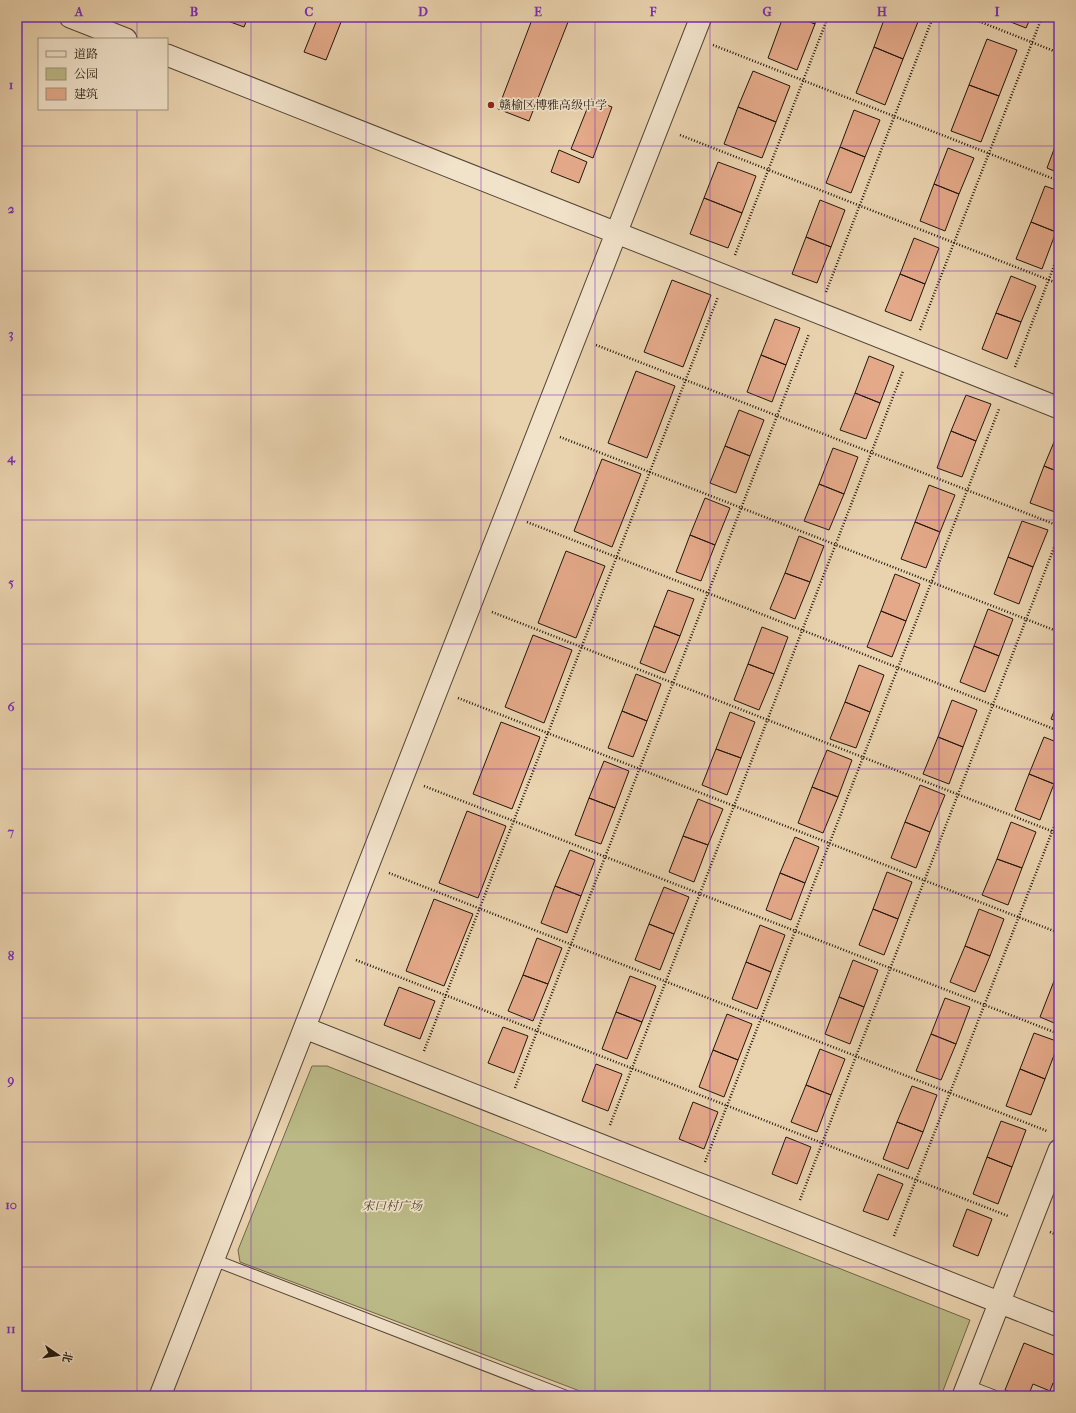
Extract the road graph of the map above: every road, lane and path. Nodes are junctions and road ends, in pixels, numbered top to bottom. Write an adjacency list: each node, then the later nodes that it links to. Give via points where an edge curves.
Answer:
1 (70, 17): 8 (street)
2 (701, 17): 7 (street)
3 (828, 17): 12 (path)
4 (933, 17): 13 (path)
5 (968, 17): 9 (path)
6 (1042, 17): 9 (path)
7 (693, 37): 12 (path); 14 (street)
8 (123, 38)
9 (1032, 42): 10 (path); 15 (path)
10 (1059, 53)
11 (168, 55): 19 (street)
12 (803, 80): 13 (path); 16 (path)
13 (894, 116): 15 (path); 18 (path)
14 (658, 127): 16 (path); 19 (street)
15 (989, 153): 17 (path); 20 (path)
16 (768, 170): 18 (path); 22 (path)
17 (1059, 181)
18 (859, 206): 20 (path); 25 (path)
19 (616, 233): 22 (street); 26 (street)
20 (954, 243): 23 (path); 27 (path)
21 (1059, 253): 23 (path)
22 (726, 276): 25 (street); 28 (path)
23 (1049, 280): 24 (path); 29 (path)
24 (1059, 284)
25 (818, 312): 27 (street); 31 (path)
26 (576, 337): 28 (path); 32 (street)
27 (912, 350): 29 (street); 33 (path)
28 (686, 380): 31 (path); 34 (path)
29 (1007, 387): 30 (street); 35 (path)
30 (1059, 408)
31 (777, 416): 33 (path); 36 (path)
32 (540, 428): 34 (path); 37 (street)
33 (872, 453): 35 (path); 40 (path)
34 (650, 472): 36 (path); 41 (path)
35 (967, 490): 38 (path); 42 (path)
36 (741, 508): 40 (path); 43 (path)
37 (506, 514): 41 (path); 44 (street)
38 (1059, 526)
39 (1059, 535): 45 (path)
40 (836, 544): 42 (path); 46 (path)
41 (617, 558): 43 (path); 48 (path)
42 (931, 582): 45 (path); 49 (path)
43 (708, 593): 46 (path); 50 (path)
44 (471, 604): 48 (path); 51 (street)
45 (1026, 619): 47 (path); 52 (path)
46 (803, 630): 49 (path); 53 (path)
47 (1059, 632)
48 (582, 647): 50 (path); 55 (path)
49 (898, 668): 52 (path); 56 (path)
50 (673, 683): 53 (path); 57 (path)
51 (437, 690): 55 (path); 58 (street)
52 (993, 705): 54 (path); 59 (path)
53 (768, 720): 56 (path); 60 (path)
54 (1059, 731)
55 (548, 733): 57 (path); 62 (path)
56 (862, 757): 59 (path); 65 (path)
57 (640, 769): 60 (path); 66 (path)
58 (403, 778): 62 (path); 67 (street)
59 (958, 794): 63 (path); 68 (path)
60 (734, 806): 65 (path); 69 (path)
61 (1059, 814): 63 (path)
62 (514, 821): 66 (path); 70 (path)
63 (1052, 832): 64 (path); 71 (path)
64 (1059, 834)
65 (829, 843): 68 (path); 72 (path)
66 (606, 857): 69 (path); 74 (path)
67 (369, 865): 70 (path); 75 (street)
68 (924, 880): 71 (path); 76 (path)
69 (700, 894): 72 (path); 77 (path)
70 (480, 909): 74 (path); 78 (path)
71 (1019, 917): 73 (path); 79 (path)
72 (795, 931): 76 (path); 80 (path)
73 (1059, 933)
74 (571, 944): 77 (path); 82 (path)
75 (335, 952): 78 (path); 81 (street)
76 (890, 968): 79 (path); 84 (path)
77 (666, 981): 80 (path); 85 (path)
78 (446, 996): 82 (path); 86 (path)
79 (984, 1005): 83 (path); 87 (path)
80 (761, 1019): 84 (path); 88 (path)
81 (305, 1028): 86 (street); 99 (street)
82 (538, 1032): 85 (path); 89 (path)
83 (1059, 1034)
84 (856, 1056): 87 (path); 91 (path)
85 (632, 1068): 88 (path); 92 (path)
86 (416, 1072): 89 (street)
87 (950, 1093): 90 (path); 93 (path)
88 (727, 1105): 91 (path); 94 (path)
89 (508, 1108): 92 (street)
90 (1055, 1141): 96 (street)
91 (822, 1143): 93 (path); 95 (path)
92 (602, 1145): 94 (street)
93 (916, 1180): 96 (path); 98 (path)
94 (696, 1183): 95 (street)
95 (792, 1220): 98 (street)
96 (1030, 1224): 97 (path); 100 (street)
97 (1059, 1236)
98 (886, 1257): 100 (street)
99 (214, 1260): 103 (street); 104 (lane)
100 (1000, 1302): 101 (street); 102 (street)
101 (1059, 1326)
102 (965, 1391): 105 (lane)
103 (160, 1396)
104 (565, 1396)
105 (994, 1396)

